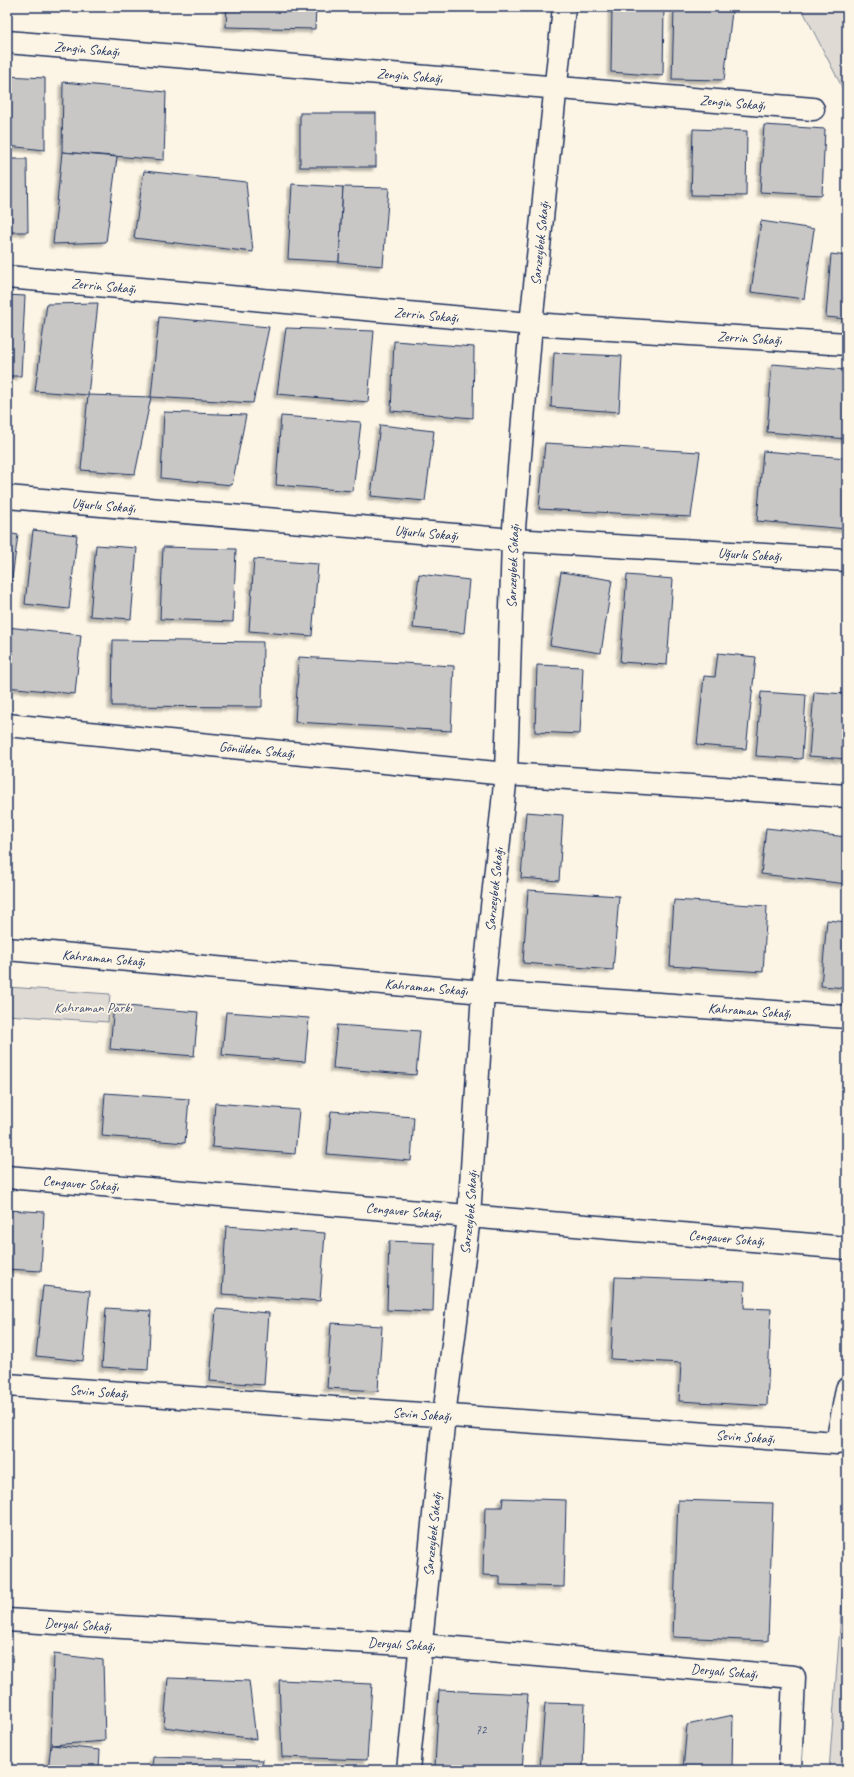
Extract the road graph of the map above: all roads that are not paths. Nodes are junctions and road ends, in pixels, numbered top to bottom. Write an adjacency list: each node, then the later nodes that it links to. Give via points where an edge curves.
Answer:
1 (564, 7): 3 (street, Sarızeybek Sokağı)
2 (7, 42): 3 (street, Zengin Sokağı)
3 (556, 88): 4 (street, Zengin Sokağı); 6 (street, Sarızeybek Sokağı)
4 (813, 109)
5 (7, 277): 6 (street, Zerrin Sokağı)
6 (530, 324): 7 (street, Zerrin Sokağı); 9 (street, Sarızeybek Sokağı)
7 (847, 344)
8 (7, 496): 9 (street, Uğurlu Sokağı)
9 (513, 540): 10 (street, Uğurlu Sokağı); 12 (street, Sarızeybek Sokağı)
10 (847, 560)
11 (7, 725): 12 (street, Gönülden Sokağı)
12 (506, 774): 13 (street, Gönülden Sokağı); 15 (street, Sarızeybek Sokağı)
13 (847, 796)
14 (7, 949): 15 (street, Kahraman Sokağı)
15 (483, 992): 16 (street, Kahraman Sokağı); 18 (street, Sarızeybek Sokağı)
16 (847, 1017)
17 (7, 1177): 18 (street, Cengaver Sokağı)
18 (468, 1217): 19 (street, Cengaver Sokağı); 22 (street, Sarızeybek Sokağı)
19 (847, 1248)
20 (7, 1385): 22 (street, Sevin Sokağı)
21 (847, 1389): 22 (street, Sevin Sokağı, via 837,1443)
22 (444, 1416): 24 (street, Sarızeybek Sokağı)
23 (7, 1620): 24 (street, Deryalı Sokağı)
24 (420, 1645): 25 (street, Sarızeybek Sokağı); 26 (street, Deryalı Sokağı, via 794,1677)
25 (408, 1770)
26 (790, 1770)

